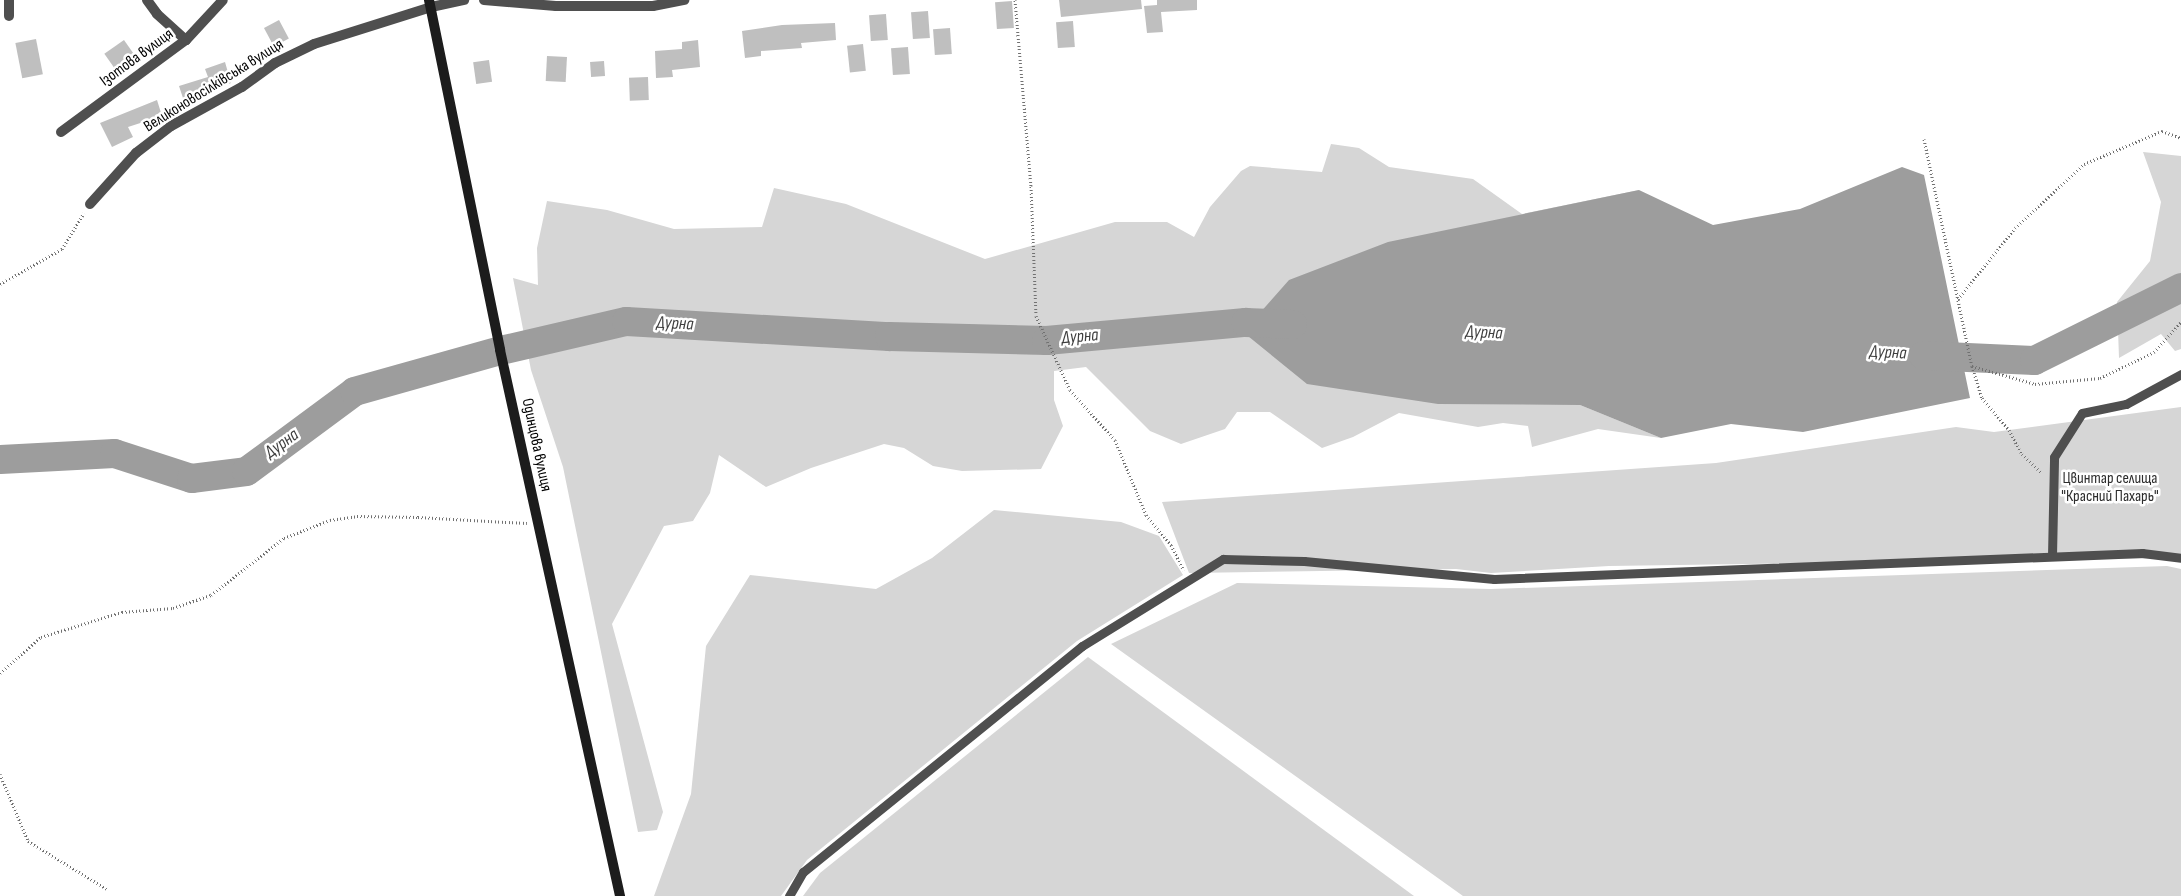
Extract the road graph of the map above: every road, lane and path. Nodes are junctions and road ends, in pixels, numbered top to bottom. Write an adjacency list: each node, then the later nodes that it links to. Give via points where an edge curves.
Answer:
1 (9, 0): 9 (street)
2 (147, 0): 10 (street, via 157,14)
3 (223, 0): 10 (street, Ізотова вулиця)
4 (464, 0): 8 (street, Великоновосілківська вулиця)
5 (484, 0): 6 (street, via 566,6 653,6)
6 (684, 0)
7 (1014, 0): 24 (path, via 1031,186 1036,316 1070,390 1115,440 1146,515 1171,545)
8 (430, 4): 14 (street, Великоновосілківська вулиця, via 314,44 275,63 242,87 171,126 143,147); 21 (main road, Одинцова вулиця)
9 (9, 16)
10 (186, 40): 11 (street, Ізотова вулиця)
11 (61, 132)
12 (2181, 138): 16 (path, via 2162,131 2084,164 2015,228)
13 (1924, 139): 16 (path)
14 (90, 204): 15 (path, via 62,250)
15 (0, 284)
16 (1958, 299): 18 (path)
17 (2181, 322): 18 (path, via 2154,352 2100,378 2035,384)
18 (1972, 366): 20 (path, via 1982,398 2010,430 2022,454 2042,474)
19 (2181, 374): 22 (lane, via 2126,404 2082,413 2054,457)
20 (2045, 482)
21 (538, 522): 25 (path, via 511,524 366,516 330,520 284,538 211,594 173,608 122,612 41,637); 28 (main road, Одинцова вулиця)
22 (2052, 556): 23 (lane, via 2142,553); 24 (lane, via 1494,579 1304,561 1223,559)
23 (2181, 558)
24 (1188, 580): 29 (lane, via 1082,646 804,872)
25 (0, 673)
26 (0, 774): 27 (path, via 28,841)
27 (106, 889)
28 (620, 896)
29 (789, 896)

